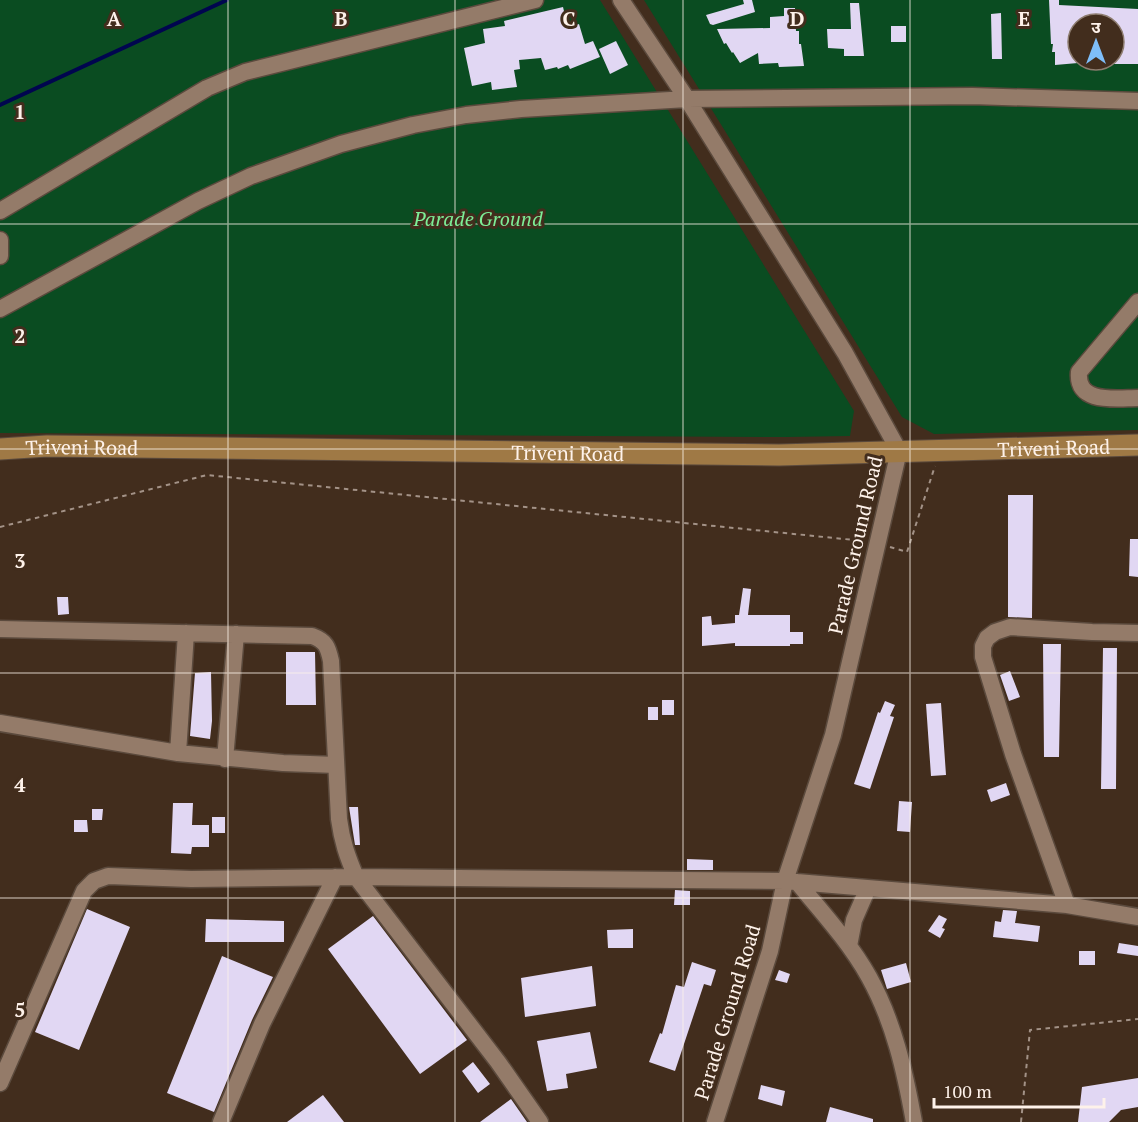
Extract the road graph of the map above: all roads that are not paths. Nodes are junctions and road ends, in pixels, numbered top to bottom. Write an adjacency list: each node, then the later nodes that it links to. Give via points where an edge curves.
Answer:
1 (535, 0): 5 (street, via 245,72 207,88)
2 (621, 0): 3 (street, Parade Ground Road)
3 (687, 99): 4 (street, via 972,96); 9 (street, via 466,115 341,144 251,176 198,201); 13 (street, Parade Ground Road, via 845,352)
4 (1138, 101)
5 (0, 211)
6 (0, 240): 7 (street)
7 (0, 256)
8 (1138, 302): 10 (street, via 1078,377 1087,394)
9 (0, 309)
10 (1138, 398)
11 (1138, 445): 13 (main road, Triveni Road)
12 (0, 449): 13 (main road, Triveni Road, via 71,446 768,454)
13 (899, 451): 24 (street, Parade Ground Road, via 833,735)
14 (0, 629): 15 (street)
15 (186, 633): 17 (street); 19 (street)
16 (1138, 633): 26 (street, via 1010,627 995,632 983,646 1013,754)
17 (236, 634): 20 (street); 21 (street, via 312,636 327,646)
18 (0, 723): 19 (street)
19 (177, 753): 20 (street)
20 (225, 759): 21 (street)
21 (336, 765): 23 (street, via 342,844)
22 (335, 877): 23 (street); 29 (street, via 108,876 94,880 84,891); 30 (street, via 262,1024)
23 (356, 877): 24 (street); 31 (street)
24 (791, 881): 25 (street); 28 (street); 32 (street, Parade Ground Road)
25 (868, 888): 26 (street); 28 (street, via 854,920)
26 (1067, 905): 27 (street)
27 (1138, 917)
28 (849, 946): 33 (street, via 887,1012)
29 (0, 1083)
30 (221, 1122)
31 (540, 1122)
32 (715, 1122)
33 (915, 1122)

